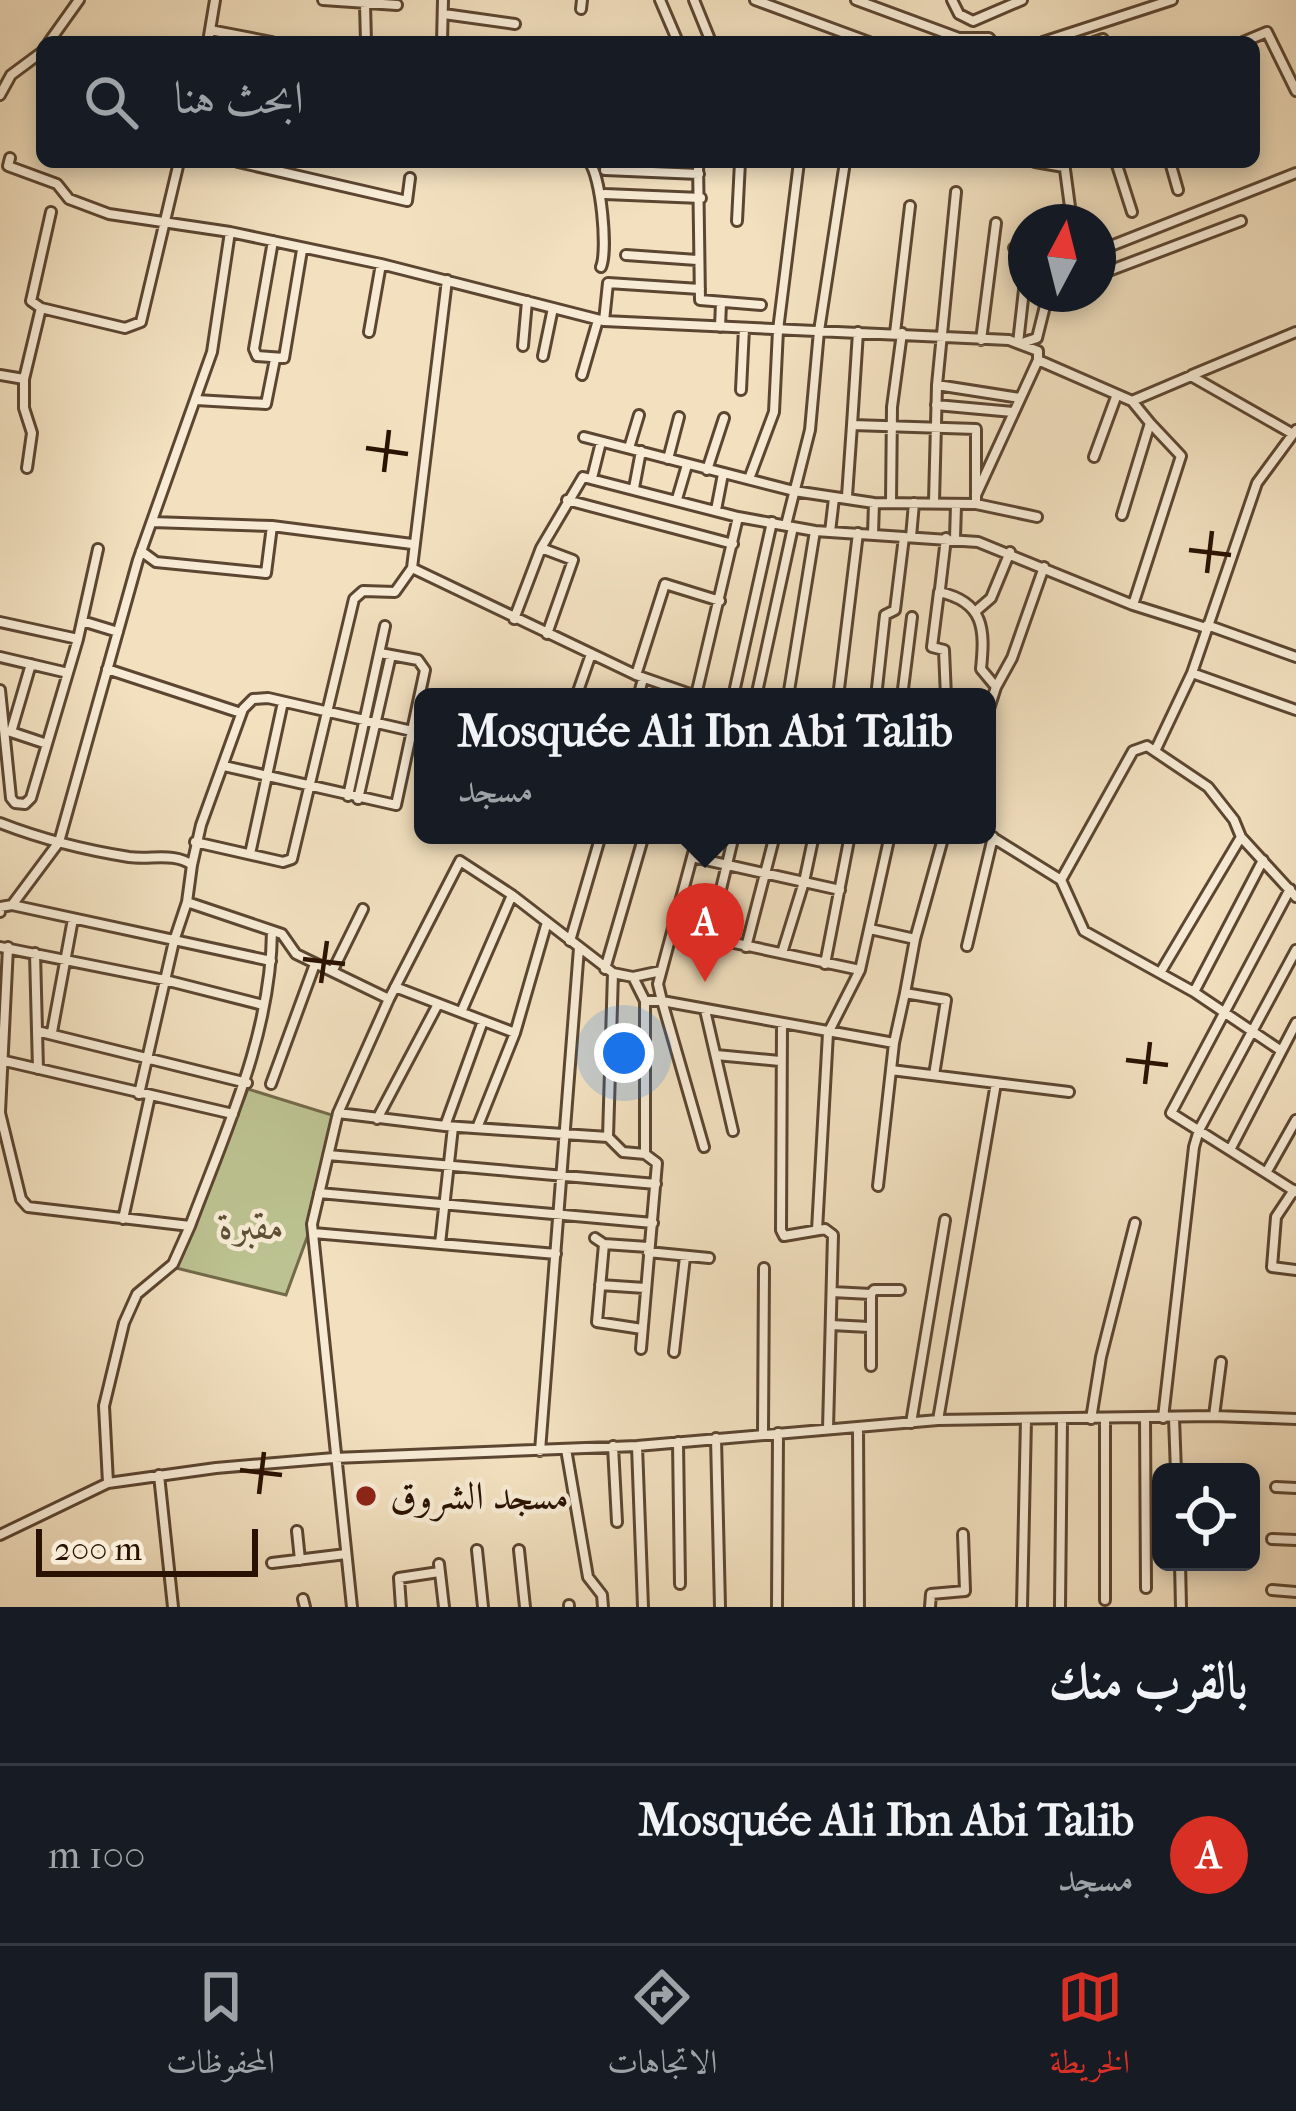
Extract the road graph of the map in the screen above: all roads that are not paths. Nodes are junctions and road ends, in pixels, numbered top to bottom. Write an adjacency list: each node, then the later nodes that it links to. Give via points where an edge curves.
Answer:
1 (79, 0): 18 (street)
2 (214, 0): 17 (street)
3 (323, 0): 12 (street)
4 (443, 0): 14 (street)
5 (660, 0): 23 (street)
6 (694, 0): 24 (street)
7 (755, 0): 25 (street)
8 (856, 0): 26 (street)
9 (952, 0): 15 (street)
10 (1022, 0): 15 (street)
11 (1172, 0): 28 (street)
12 (365, 4): 13 (street); 21 (street)
13 (398, 5)
14 (444, 14): 16 (street); 22 (street)
15 (968, 20): 27 (street)
16 (515, 24)
17 (211, 30): 19 (street); 20 (street)
18 (54, 36)
19 (210, 36)
20 (242, 36)
21 (366, 36)
22 (442, 36)
23 (675, 36)
24 (709, 36)
25 (853, 36)
26 (954, 36)
27 (960, 36)
28 (1061, 36)
29 (1257, 36): 31 (street, via 1267,32)
30 (36, 56): 32 (street)
31 (1296, 91)
32 (0, 95)
33 (10, 158): 58 (street, via 8,166 57,184 70,199)
34 (178, 168): 58 (street)
35 (265, 168): 47 (street, via 407,200)
36 (592, 168): 67 (street, via 606,239)
37 (698, 168): 46 (street)
38 (740, 168): 56 (street)
39 (799, 168): 81 (street)
40 (844, 168): 82 (street)
41 (1065, 168): 52 (street)
42 (1118, 168): 55 (street)
43 (1172, 168): 48 (street)
44 (605, 170): 46 (street)
45 (1296, 173): 62 (street)
46 (699, 174): 51 (street)
47 (410, 178)
48 (1178, 190)
49 (956, 192): 87 (street)
50 (605, 194): 51 (street)
51 (700, 198): 65 (street)
52 (1070, 204)
53 (910, 206): 86 (street)
54 (51, 212): 74 (street, via 31,301)
55 (1132, 212)
56 (737, 221)
57 (1241, 221): 68 (street)
58 (165, 222): 60 (street); 74 (street, via 141,322 124,328)
59 (996, 223): 88 (street)
60 (230, 232): 61 (street); 102 (street, via 212,352)
61 (273, 241): 63 (street); 92 (street, via 254,354)
62 (1116, 244)
63 (302, 250): 66 (street); 92 (street, via 286,351)
64 (626, 255): 65 (street)
65 (697, 260): 70 (street)
66 (381, 264): 69 (street); 83 (street)
67 (601, 267)
68 (1116, 268)
69 (447, 280): 71 (street); 152 (street)
70 (700, 289): 72 (street, via 700,300); 78 (street, via 608,284)
71 (527, 301): 75 (street); 90 (street)
72 (721, 303): 73 (street); 79 (street)
73 (761, 305)
74 (41, 308): 97 (street)
75 (553, 308): 78 (street); 91 (street)
76 (1021, 312): 89 (street)
77 (1043, 312): 89 (street, via 1036,338)
78 (602, 321): 79 (street); 95 (street)
79 (720, 327): 80 (street)
80 (744, 328): 81 (street); 99 (street)
81 (778, 330): 82 (street); 125 (street, via 774,412)
82 (819, 331): 84 (street); 127 (street, via 811,430)
83 (369, 332)
84 (858, 332): 86 (street); 110 (street)
85 (1296, 332): 96 (street)
86 (899, 333): 87 (street); 111 (street)
87 (939, 335): 88 (street); 98 (street)
88 (981, 341): 89 (street)
89 (1018, 342): 93 (street, via 1038,351)
90 (523, 346)
91 (543, 356)
92 (275, 359): 102 (street, via 266,404)
93 (1038, 360): 100 (street); 101 (street)
94 (0, 375): 97 (street)
95 (581, 375)
96 (1191, 376): 103 (street); 113 (street)
97 (24, 379): 121 (street, via 32,433)
98 (937, 386): 101 (street); 104 (street)
99 (741, 390)
100 (1116, 397): 103 (street); 118 (street)
101 (1020, 398): 105 (street)
102 (196, 400): 142 (street)
103 (1132, 400): 109 (street)
104 (936, 405): 105 (street); 112 (street)
105 (1013, 412): 133 (street)
106 (639, 415): 116 (street)
107 (680, 417): 119 (street)
108 (724, 418): 122 (street)
109 (1150, 423): 139 (street); 162 (street, via 1181,456)
110 (852, 425): 111 (street); 128 (street)
111 (892, 425): 112 (street); 134 (street)
112 (934, 428): 132 (street); 133 (street, via 976,428)
113 (1294, 432): 169 (street, via 1257,484)
114 (584, 437): 115 (street)
115 (601, 442): 116 (street); 124 (street)
116 (629, 448): 117 (street)
117 (641, 451): 119 (street); 126 (street)
118 (1094, 457)
119 (668, 459): 120 (street)
120 (687, 465): 122 (street); 131 (street)
121 (27, 469)
122 (707, 470): 123 (street)
123 (723, 474): 125 (street); 138 (street)
124 (592, 478): 126 (street); 130 (street, via 578,481)
125 (749, 479): 127 (street)
126 (634, 488): 131 (street)
127 (794, 491): 129 (street); 145 (street)
128 (847, 496): 129 (street); 135 (street)
129 (834, 498): 147 (street)
130 (566, 500): 153 (street); 154 (street)
131 (677, 500): 138 (street)
132 (934, 500): 136 (street); 137 (street)
133 (975, 501): 137 (street); 141 (street)
134 (891, 502): 135 (street); 136 (street)
135 (874, 503): 149 (street)
136 (914, 503): 150 (street)
137 (956, 505): 151 (street)
138 (716, 510): 140 (street)
139 (1121, 515)
140 (738, 517): 143 (street); 153 (street)
141 (1037, 517)
142 (152, 522): 144 (street); 156 (street)
143 (772, 522): 145 (street); 188 (street)
144 (272, 526): 152 (street); 156 (street, via 266,573 156,562)
145 (789, 526): 146 (street); 189 (street)
146 (815, 531): 147 (street); 190 (street)
147 (830, 532): 148 (street)
148 (858, 533): 149 (street); 191 (street)
149 (873, 534): 150 (street)
150 (908, 537): 151 (street); 192 (street, via 895,610 885,615)
151 (951, 538): 157 (street); 160 (street)
152 (412, 544): 159 (street)
153 (733, 544): 161 (street)
154 (541, 548): 165 (street); 171 (street, via 572,560)
155 (98, 549): 166 (street)
156 (141, 551): 170 (street)
157 (1010, 552): 158 (street); 163 (street, via 991,598)
158 (1044, 567): 162 (street); 182 (street)
159 (412, 568): 165 (street); 198 (street, via 395,592 354,598)
160 (940, 590)
161 (720, 601): 181 (street, via 665,584); 187 (street)
162 (1133, 605): 169 (street)
163 (976, 611): 182 (street, via 984,630 981,669); 194 (street, via 940,592 932,647 944,650)
164 (912, 617): 193 (street)
165 (514, 619): 171 (street)
166 (82, 621): 170 (street); 172 (street)
167 (0, 622): 172 (street)
168 (385, 626): 173 (street)
169 (1207, 626): 176 (street); 180 (street)
170 (118, 632): 178 (street)
171 (547, 634): 174 (street)
172 (78, 639): 179 (street)
173 (386, 654): 183 (street, via 420,661); 202 (street)
174 (591, 654): 181 (street); 184 (street)
175 (0, 657): 177 (street)
176 (1296, 657)
177 (31, 664): 179 (street); 203 (street)
178 (107, 669): 199 (street); 214 (street)
179 (68, 673): 205 (street)
180 (1192, 673): 197 (street); 206 (street)
181 (639, 677): 185 (street); 186 (street)
182 (996, 687)
183 (421, 688)
184 (579, 688)
185 (638, 688)
186 (667, 688)
187 (699, 688)
188 (735, 688)
189 (758, 688)
190 (789, 688)
191 (839, 688)
192 (877, 688)
193 (903, 688)
194 (946, 688)
195 (0, 690): 200 (street)
196 (283, 702): 198 (street); 199 (street, via 258,698); 208 (street)
197 (1296, 710)
198 (325, 711): 202 (street); 209 (street)
199 (241, 713): 207 (street)
200 (1, 717): 203 (street)
201 (414, 721): 204 (street)
202 (370, 722): 204 (street); 210 (street)
203 (7, 730): 205 (street); 205 (street, via 15,803 31,798)
204 (412, 731): 210 (street, via 398,803)
205 (47, 744)
206 (1156, 749): 212 (street, via 1208,787); 232 (street, via 1133,751)
207 (224, 766): 208 (street); 215 (street)
208 (267, 777): 209 (street); 226 (street)
209 (307, 787): 210 (street); 226 (street, via 292,859)
210 (353, 798)
211 (0, 823): 214 (street)
212 (1241, 837): 228 (street); 266 (street)
213 (996, 839): 232 (street)
214 (59, 842): 229 (street, via 129,857 181,857); 238 (street)
215 (195, 842): 226 (street); 229 (street)
216 (598, 844): 250 (street)
217 (642, 844): 264 (street)
218 (696, 844): 227 (street)
219 (732, 844): 230 (street)
220 (773, 844): 231 (street)
221 (812, 844): 233 (street)
222 (848, 844): 234 (street)
223 (888, 844): 243 (street)
224 (941, 844): 248 (street)
225 (988, 844): 252 (street)
226 (250, 854)
227 (692, 857): 230 (street); 244 (street)
228 (1263, 860): 235 (street); 270 (street)
229 (192, 865): 237 (street)
230 (728, 865): 231 (street); 247 (street)
231 (767, 874): 233 (street); 251 (street)
232 (1061, 880): 266 (street, via 1084,931)
233 (804, 882): 234 (street); 257 (street)
234 (840, 890): 261 (street)
235 (1293, 893): 279 (street)
236 (512, 895): 242 (street); 269 (street, via 460,862); 277 (street)
237 (187, 902): 245 (street); 249 (street)
238 (12, 905): 239 (street); 241 (street)
239 (0, 909)
240 (363, 909): 262 (street)
241 (74, 919): 249 (street); 258 (street)
242 (548, 922): 250 (street); 285 (street)
243 (869, 929): 248 (street); 263 (street)
244 (673, 930): 247 (street); 265 (street)
245 (272, 931): 259 (street); 260 (street)
246 (0, 935): 253 (street)
247 (709, 939): 251 (street)
248 (915, 939): 271 (street)
249 (174, 941): 259 (street); 268 (street)
250 (570, 941): 254 (street)
251 (746, 946): 257 (street)
252 (967, 946)
253 (4, 947): 256 (street); 292 (street)
254 (579, 947): 264 (street); 311 (street)
255 (1296, 950): 287 (street)
256 (35, 953): 258 (street); 283 (street)
257 (782, 953): 261 (street)
258 (66, 960): 268 (street); 284 (street)
259 (271, 961): 276 (street)
260 (314, 964): 262 (street); 299 (street)
261 (825, 964): 263 (street)
262 (333, 970): 272 (street)
263 (860, 970): 286 (street)
264 (609, 971): 267 (street); 312 (street)
265 (661, 971): 267 (street); 274 (street)
266 (1160, 973): 270 (street)
267 (633, 976): 273 (street)
268 (165, 980): 276 (street); 291 (street)
269 (395, 987): 272 (street); 275 (street)
270 (1194, 992): 279 (street)
271 (905, 993): 288 (street); 296 (street, via 946,1000)
272 (389, 999): 303 (street)
273 (645, 1001): 274 (street); 315 (street)
274 (662, 1001): 278 (street); 313 (street)
275 (438, 1004): 277 (street); 305 (street)
276 (263, 1005): 298 (street)
277 (462, 1010): 280 (street)
278 (705, 1010): 282 (street); 290 (street)
279 (1225, 1011): 287 (street); 309 (street, via 1172,1113)
280 (484, 1021): 285 (street); 307 (street)
281 (1296, 1023): 289 (street)
282 (782, 1025): 286 (street); 293 (street)
283 (37, 1030): 284 (street); 294 (street)
284 (52, 1032): 291 (street)
285 (515, 1033): 308 (street)
286 (828, 1033): 288 (street); 331 (street)
287 (1249, 1033): 289 (street); 309 (street)
288 (894, 1043): 295 (street)
289 (1280, 1050): 314 (street)
290 (716, 1055): 293 (street); 310 (street)
291 (148, 1056): 298 (street); 301 (street)
292 (5, 1061): 294 (street); 302 (street)
293 (780, 1061): 331 (street, via 782,1230 784,1236)
294 (38, 1069): 301 (street)
295 (891, 1070): 296 (street); 321 (street)
296 (934, 1075): 297 (street)
297 (996, 1083): 300 (street); 360 (street)
298 (247, 1084): 304 (street)
299 (271, 1084)
300 (1069, 1092)
301 (144, 1095): 304 (street); 326 (street)
302 (0, 1112): 326 (street, via 28,1207)
303 (338, 1113): 305 (street); 316 (street)
304 (233, 1114): 330 (street)
305 (377, 1119): 307 (street)
306 (1296, 1120): 318 (street)
307 (449, 1126): 308 (street); 317 (street)
308 (477, 1129): 311 (street)
309 (1198, 1130): 314 (street); 354 (street)
310 (733, 1131)
311 (566, 1134): 312 (street); 319 (street)
312 (608, 1137): 315 (street, via 623,1152)
313 (704, 1147)
314 (1230, 1150): 318 (street)
315 (645, 1154): 320 (street, via 657,1162)
316 (328, 1155): 317 (street); 323 (street)
317 (449, 1165): 319 (street); 324 (street)
318 (1266, 1173): 322 (street)
319 (562, 1175): 320 (street); 325 (street)
320 (656, 1184): 328 (street)
321 (878, 1186)
322 (1295, 1190): 339 (street, via 1276,1217 1272,1267)
323 (319, 1193): 324 (street); 332 (street)
324 (445, 1204): 325 (street); 333 (street)
325 (558, 1214): 328 (street); 335 (street)
326 (123, 1219): 330 (street)
327 (946, 1220): 361 (street)
328 (653, 1223): 334 (street)
329 (1135, 1223): 357 (street)
330 (190, 1226): 375 (street, via 172,1264 137,1294 124,1323 104,1406)
331 (817, 1229): 343 (street, via 833,1235)
332 (313, 1233): 333 (street); 372 (street)
333 (440, 1244): 335 (street)
334 (648, 1250): 336 (street); 340 (street, via 600,1241); 341 (street)
335 (556, 1254): 371 (street)
336 (685, 1257): 337 (street); 349 (street)
337 (710, 1258)
338 (764, 1268): 365 (street)
339 (1296, 1270)
340 (600, 1285): 341 (street); 347 (street, via 597,1322)
341 (646, 1288): 347 (street)
342 (900, 1290): 344 (street)
343 (832, 1292): 344 (street); 345 (street)
344 (871, 1294): 346 (street)
345 (831, 1325): 346 (street); 363 (street)
346 (869, 1327): 351 (street)
347 (642, 1329): 348 (street)
348 (641, 1349)
349 (674, 1352)
350 (1222, 1362): 352 (street)
351 (871, 1366)
352 (1214, 1416): 354 (street); 359 (street)
353 (1145, 1418): 354 (street); 358 (street); 391 (street)
354 (1169, 1418): 373 (street)
355 (1026, 1419): 356 (street); 360 (street); 407 (street)
356 (1062, 1419): 357 (street); 408 (street)
357 (1091, 1419): 358 (street)
358 (1105, 1419): 394 (street)
359 (1296, 1419)
360 (938, 1420): 361 (street)
361 (911, 1424): 362 (street)
362 (858, 1428): 363 (street); 405 (street)
363 (828, 1430): 364 (street)
364 (778, 1433): 365 (street); 404 (street)
365 (763, 1435): 366 (street)
366 (716, 1438): 367 (street); 403 (street)
367 (678, 1442): 369 (street); 390 (street)
368 (614, 1446): 369 (street); 370 (street); 378 (street)
369 (638, 1446): 402 (street)
370 (566, 1449): 371 (street); 401 (street, via 588,1577)
371 (540, 1451): 372 (street)
372 (334, 1458): 374 (street); 386 (street)
373 (1175, 1463)
374 (159, 1475): 375 (street); 395 (street)
375 (108, 1484): 381 (street)
376 (1276, 1487): 377 (street)
377 (1296, 1488)
378 (617, 1522)
379 (297, 1532): 387 (street)
380 (963, 1534): 406 (street, via 965,1591 931,1594)
381 (0, 1535)
382 (1272, 1539): 383 (street)
383 (1296, 1540)
384 (477, 1550): 399 (street)
385 (519, 1550): 400 (street)
386 (346, 1554): 387 (street); 396 (street)
387 (300, 1560): 388 (street)
388 (272, 1563)
389 (1180, 1571): 409 (street)
390 (680, 1584)
391 (1146, 1588)
392 (1272, 1590): 393 (street)
393 (1296, 1592)
394 (1106, 1600)
395 (173, 1607)
396 (352, 1607)
397 (401, 1607): 398 (street, via 399,1578 439,1568)
398 (443, 1607)
399 (483, 1607)
400 (525, 1607)
401 (603, 1607)
402 (643, 1607)
403 (720, 1607)
404 (777, 1607)
405 (860, 1607)
406 (930, 1607)
407 (1022, 1607)
408 (1060, 1607)
409 (1181, 1607)

